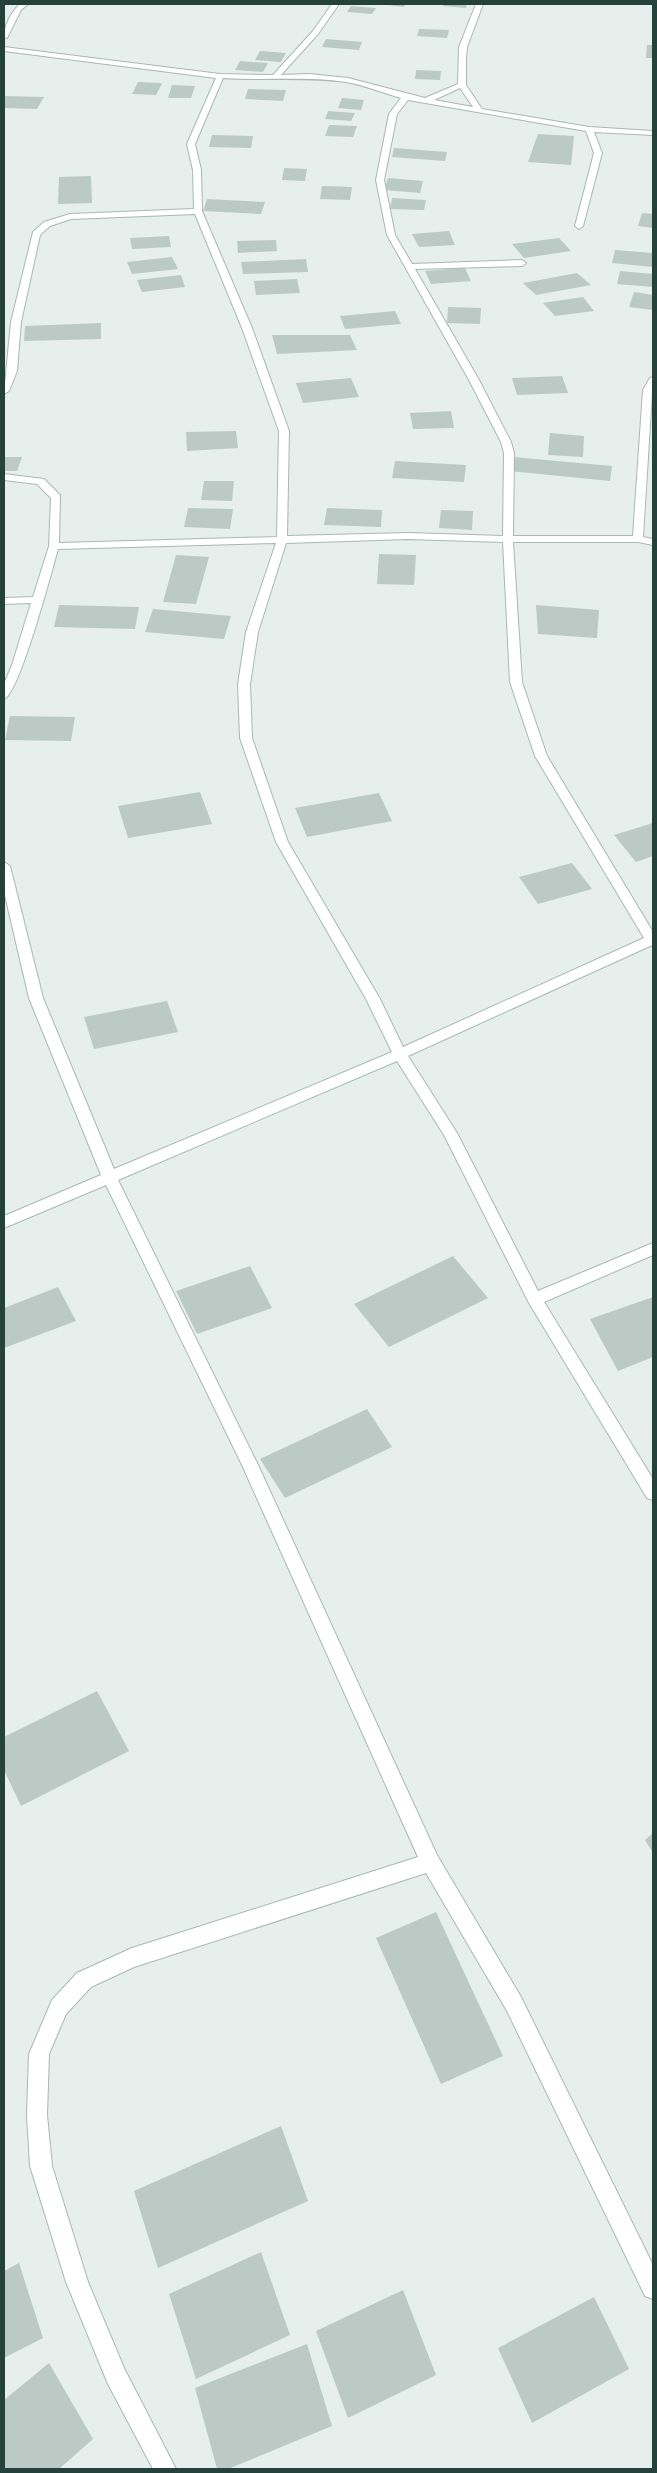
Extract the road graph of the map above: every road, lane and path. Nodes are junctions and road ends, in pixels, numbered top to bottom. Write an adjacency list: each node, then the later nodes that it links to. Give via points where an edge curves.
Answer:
1 (24, 4): 4 (street)
2 (336, 4): 7 (street, via 326,24)
3 (480, 4): 8 (street, via 462,47)
4 (4, 36)
5 (5, 50): 6 (street)
6 (220, 76): 7 (street); 14 (street, via 191,144 198,170)
7 (275, 77): 9 (street, via 348,80)
8 (462, 85): 10 (street); 11 (street)
9 (406, 97): 10 (street); 17 (street, via 393,114 380,180 391,235)
10 (427, 100): 11 (street)
11 (478, 109): 12 (street)
12 (589, 129): 13 (street); 15 (street, via 598,153)
13 (653, 132)
14 (198, 211): 19 (street, via 70,217 47,224 36,234); 23 (street, via 247,328 284,431)
15 (579, 226)
16 (522, 263): 17 (street)
17 (408, 267): 24 (street, via 506,442 509,453)
18 (4, 322): 19 (street)
19 (16, 322): 21 (street, via 12,371)
20 (653, 380): 25 (street, via 648,390)
21 (4, 391)
22 (4, 477): 27 (street, via 40,481 56,497)
23 (282, 540): 24 (street, via 408,536); 27 (street); 33 (street, via 252,632 244,684 246,738 282,842)
24 (508, 540): 25 (street); 32 (street, via 516,682 542,756)
25 (638, 540): 26 (street)
26 (653, 542)
27 (54, 546): 28 (street)
28 (37, 600): 29 (street); 30 (street, via 18,665)
29 (4, 601)
30 (4, 696)
31 (4, 866): 34 (street, via 36,998)
32 (653, 940): 33 (street)
33 (400, 1054): 34 (street); 37 (street, via 450,1133)
34 (110, 1178): 35 (street); 39 (street, via 250,1465)
35 (4, 1222)
36 (653, 1249): 37 (street)
37 (534, 1299): 38 (street)
38 (653, 1493)
39 (430, 1862): 40 (street, via 514,2004); 41 (street, via 132,1958 84,1980 59,2007 39,2054 37,2115 41,2166 77,2282 116,2376)
40 (653, 2288)
41 (165, 2469)

